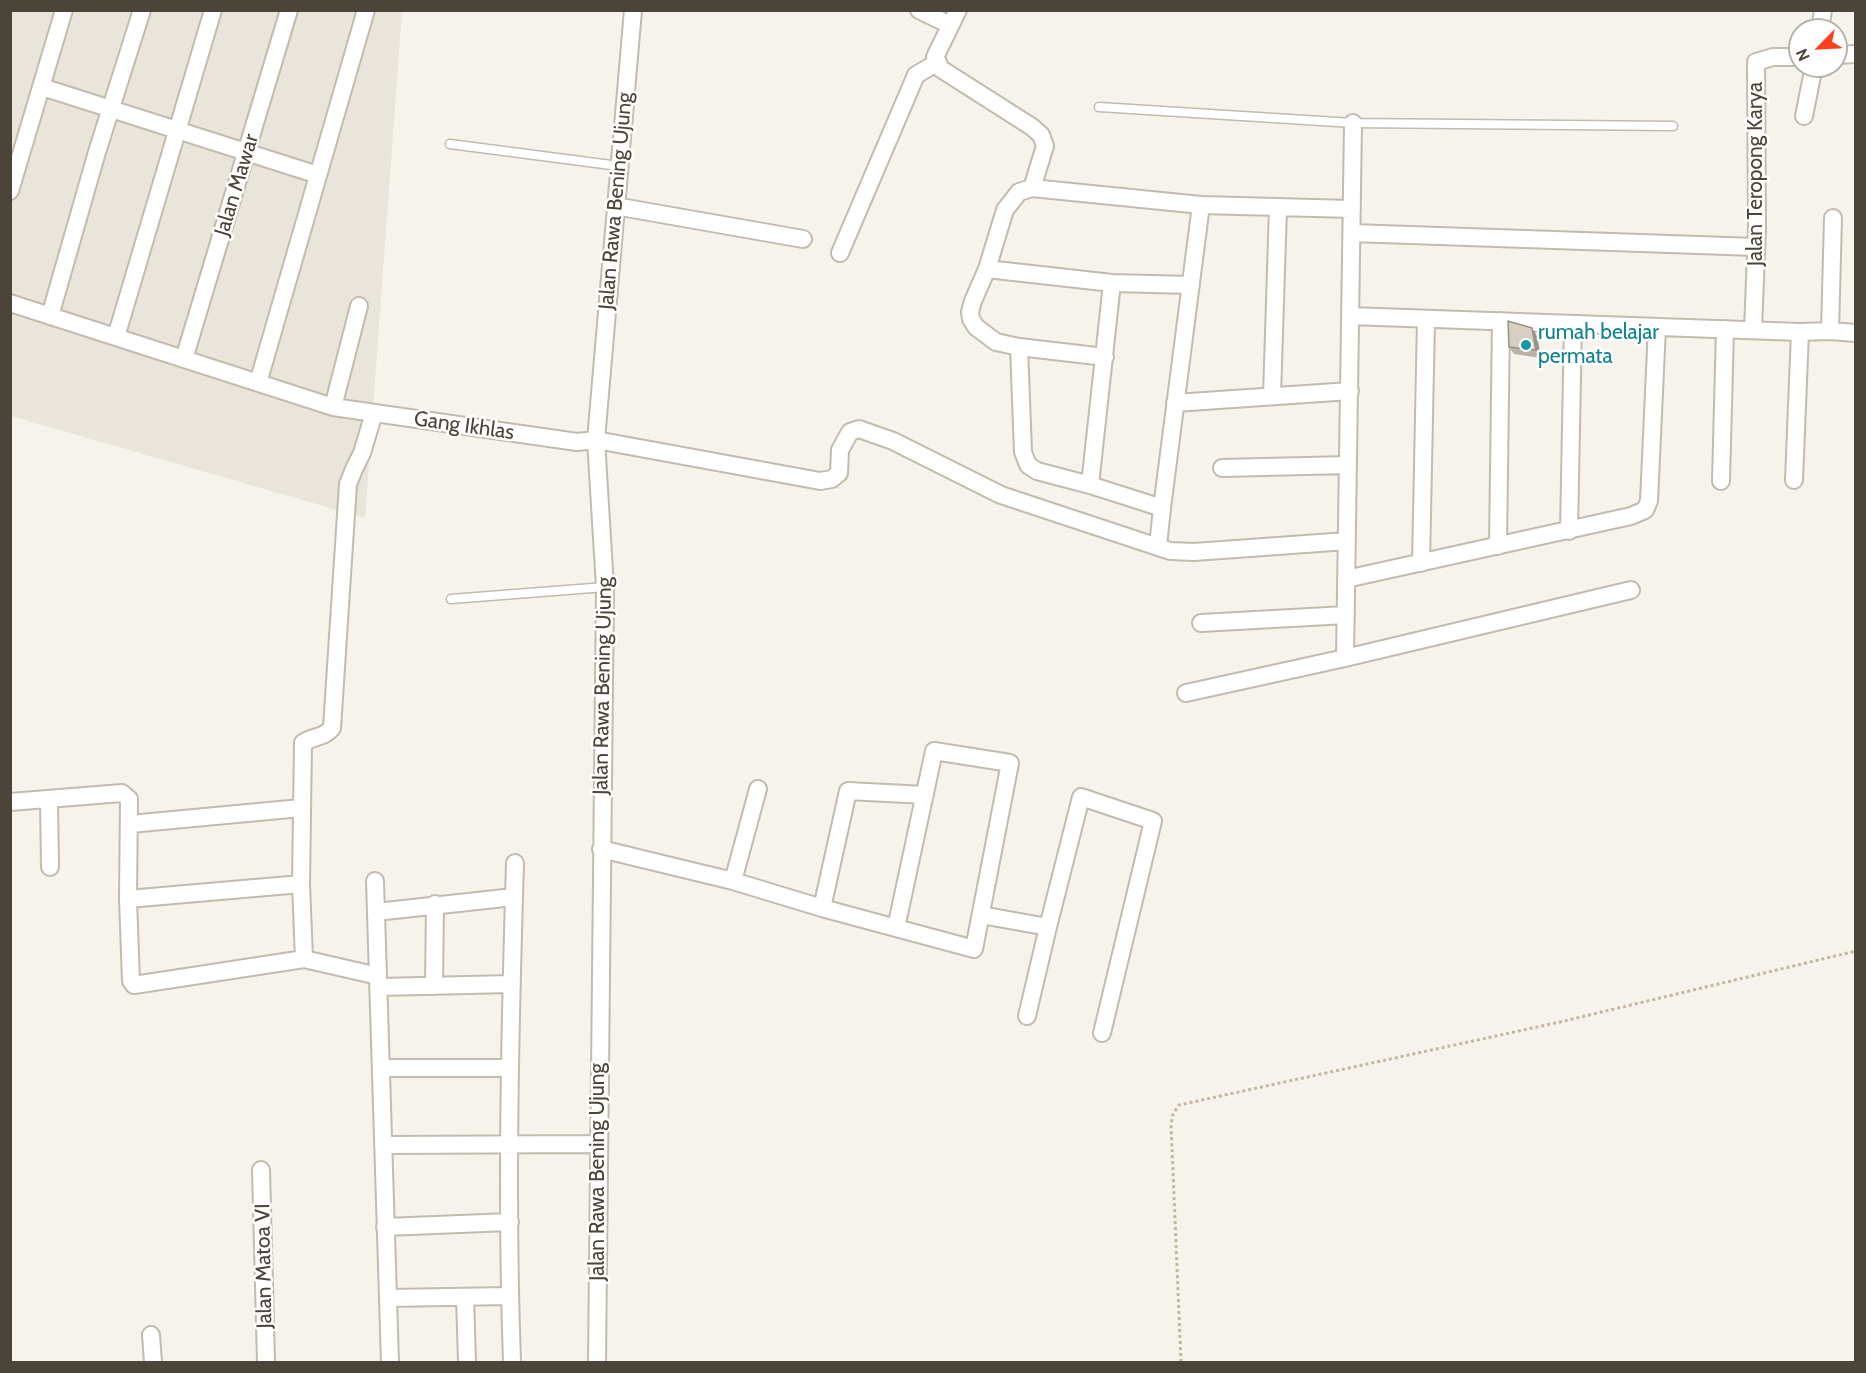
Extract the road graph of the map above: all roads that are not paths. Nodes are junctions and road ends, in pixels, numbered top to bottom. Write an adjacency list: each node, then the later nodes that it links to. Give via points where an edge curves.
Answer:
1 (64, 10): 12 (street)
2 (142, 10): 14 (street)
3 (213, 10): 18 (street)
4 (289, 10): 20 (street, Jalan Mawar)
5 (366, 10): 22 (street)
6 (633, 10): 21 (street, Jalan Rawa Bening Ujung)
7 (919, 10): 8 (street)
8 (954, 18): 10 (street, via 935,57)
9 (1788, 57): 32 (street, Jalan Teropong Karya, via 1756,62)
10 (938, 62): 23 (street, via 941,69 1041,135 1045,146); 33 (street, via 916,75)
11 (1812, 78): 15 (street)
12 (42, 87): 14 (street); 24 (street)
13 (1099, 107): 16 (lane)
14 (111, 109): 18 (street); 39 (street)
15 (1804, 117)
16 (1353, 123): 17 (lane); 28 (street)
17 (1673, 126)
18 (178, 130): 20 (street); 50 (street)
19 (450, 144): 21 (lane)
20 (247, 152): 22 (street); 53 (street, Jalan Mawar)
21 (619, 166): 26 (street, Jalan Rawa Bening Ujung)
22 (318, 175): 54 (street)
23 (1032, 188): 25 (street); 34 (street, via 1019,192 1005,210)
24 (10, 191)
25 (1201, 205): 27 (street); 36 (street)
26 (615, 206): 31 (street); 60 (street, Jalan Rawa Bening Ujung)
27 (1278, 207): 28 (street); 56 (street)
28 (1352, 209): 30 (street)
29 (1833, 218): 47 (street)
30 (1352, 233): 32 (street); 40 (street)
31 (803, 239)
32 (1756, 247): 46 (street, Jalan Teropong Karya)
33 (840, 253)
34 (987, 269): 35 (street); 51 (street, via 973,301 971,319 996,342)
35 (1113, 283): 36 (street); 52 (street)
36 (1191, 285): 57 (street)
37 (10, 303): 39 (street, Gang Ikhlas)
38 (359, 306): 58 (street)
39 (50, 316): 50 (street, Gang Ikhlas)
40 (1350, 316): 41 (street); 55 (street)
41 (1426, 319): 42 (street); 71 (street)
42 (1501, 321): 43 (street); 70 (street)
43 (1573, 324): 44 (street); 67 (street)
44 (1658, 327): 45 (street); 67 (street, via 1650,501 1645,510 1631,516)
45 (1725, 329): 46 (street); 64 (street)
46 (1753, 330): 48 (street)
47 (1830, 331): 48 (street); 49 (street)
48 (1800, 332): 63 (street)
49 (1856, 333)
50 (116, 337): 53 (street, Gang Ikhlas)
51 (1019, 347): 52 (street); 65 (street, via 1023,452 1028,465)
52 (1105, 357): 65 (street)
53 (184, 359): 54 (street, Gang Ikhlas)
54 (258, 383): 58 (street, Gang Ikhlas)
55 (1350, 391): 56 (street); 61 (street)
56 (1272, 396): 57 (street)
57 (1175, 403): 66 (street)
58 (333, 408): 59 (street, Gang Ikhlas)
59 (374, 413): 60 (street, Gang Ikhlas, via 577,442); 84 (street, via 348,484 332,728 326,735 303,743)
60 (596, 440): 69 (street, Gang Ikhlas, via 820,481 839,473 840,450 850,432 859,429 893,441 1001,495); 73 (street, Jalan Rawa Bening Ujung)
61 (1348, 465): 62 (street); 68 (street)
62 (1222, 468)
63 (1794, 480)
64 (1721, 481)
65 (1090, 485): 66 (street)
66 (1162, 508): 69 (street)
67 (1569, 531): 70 (street)
68 (1347, 541): 69 (street, via 1194,552); 72 (street)
69 (1158, 546)
70 (1498, 546): 71 (street)
71 (1421, 563): 72 (street)
72 (1346, 579): 76 (street)
73 (605, 587): 75 (lane); 86 (street, Jalan Rawa Bening Ujung)
74 (1631, 590): 78 (street)
75 (451, 599)
76 (1346, 615): 77 (street); 78 (street)
77 (1201, 623)
78 (1345, 658): 79 (street)
79 (1186, 693)
80 (758, 789): 90 (street)
81 (925, 795): 95 (street, via 848,792); 97 (street, via 934,751 1010,763); 99 (street)
82 (49, 799): 83 (street); 85 (street, via 122,793 129,799); 88 (street)
83 (10, 802)
84 (301, 808): 85 (street); 91 (street)
85 (130, 824): 93 (street)
86 (601, 849): 90 (street); 109 (street, Jalan Rawa Bening Ujung)
87 (515, 864): 92 (street)
88 (50, 867)
89 (375, 881): 96 (street)
90 (733, 881): 95 (street)
91 (301, 884): 93 (street); 100 (street)
92 (514, 897): 94 (street); 102 (street)
93 (128, 899): 100 (street, via 134,985)
94 (435, 904): 96 (street); 103 (street)
95 (822, 908): 99 (street)
96 (376, 912): 101 (street)
97 (981, 915): 98 (street); 99 (street, via 974,949)
98 (1048, 927): 104 (street); 105 (street, via 1081,797 1153,821)
99 (896, 928)
100 (304, 959): 101 (street)
101 (378, 982): 103 (street); 106 (street)
102 (512, 984): 103 (street); 107 (street)
103 (435, 986)
104 (1027, 1016)
105 (1102, 1033)
106 (381, 1068): 107 (street); 110 (street)
107 (509, 1068): 108 (street)
108 (510, 1144): 109 (street); 110 (street); 112 (street)
109 (598, 1144): 123 (street, Jalan Rawa Bening Ujung)
110 (383, 1145): 113 (street)
111 (261, 1170): 119 (street, Jalan Matoa VI)
112 (510, 1222): 113 (street); 114 (street)
113 (386, 1227): 116 (street)
114 (510, 1296): 115 (street); 122 (street)
115 (465, 1297): 116 (street); 121 (street)
116 (388, 1298): 120 (street)
117 (151, 1335): 118 (street)
118 (153, 1362)
119 (266, 1362)
120 (390, 1362)
121 (467, 1362)
122 (512, 1362)
123 (596, 1362)

